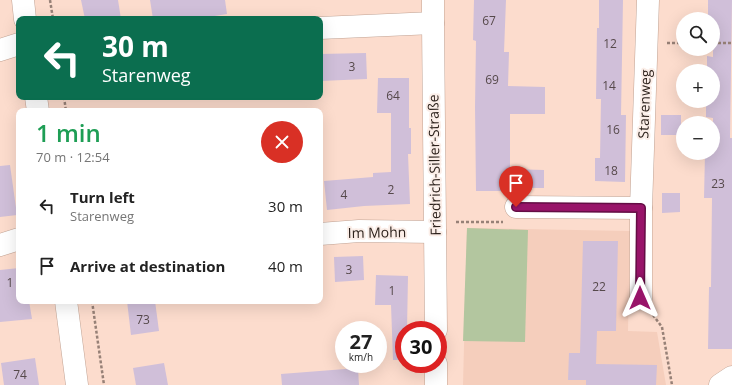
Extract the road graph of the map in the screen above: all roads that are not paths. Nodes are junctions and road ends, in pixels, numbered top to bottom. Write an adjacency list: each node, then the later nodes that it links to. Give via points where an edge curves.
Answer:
1 (22, 0): 4 (street)
2 (433, 0): 5 (street, Friedrich-Siller-Straße)
3 (648, 0): 10 (street, Starenweg)
4 (25, 16)
5 (432, 23): 6 (street); 11 (street, Friedrich-Siller-Straße)
6 (323, 28)
7 (16, 45): 8 (street)
8 (0, 50)
9 (516, 207): 10 (street)
10 (641, 208): 15 (street, Starenweg)
11 (435, 232): 12 (street, Im Mohn, via 359,231); 17 (street, Friedrich-Siller-Straße)
12 (323, 234)
13 (16, 240): 14 (street)
14 (0, 245)
15 (640, 298)
16 (66, 304): 20 (street)
17 (436, 321)
18 (436, 373): 21 (street)
19 (732, 377): 22 (street)
20 (77, 385)
21 (436, 385)
22 (720, 385)

